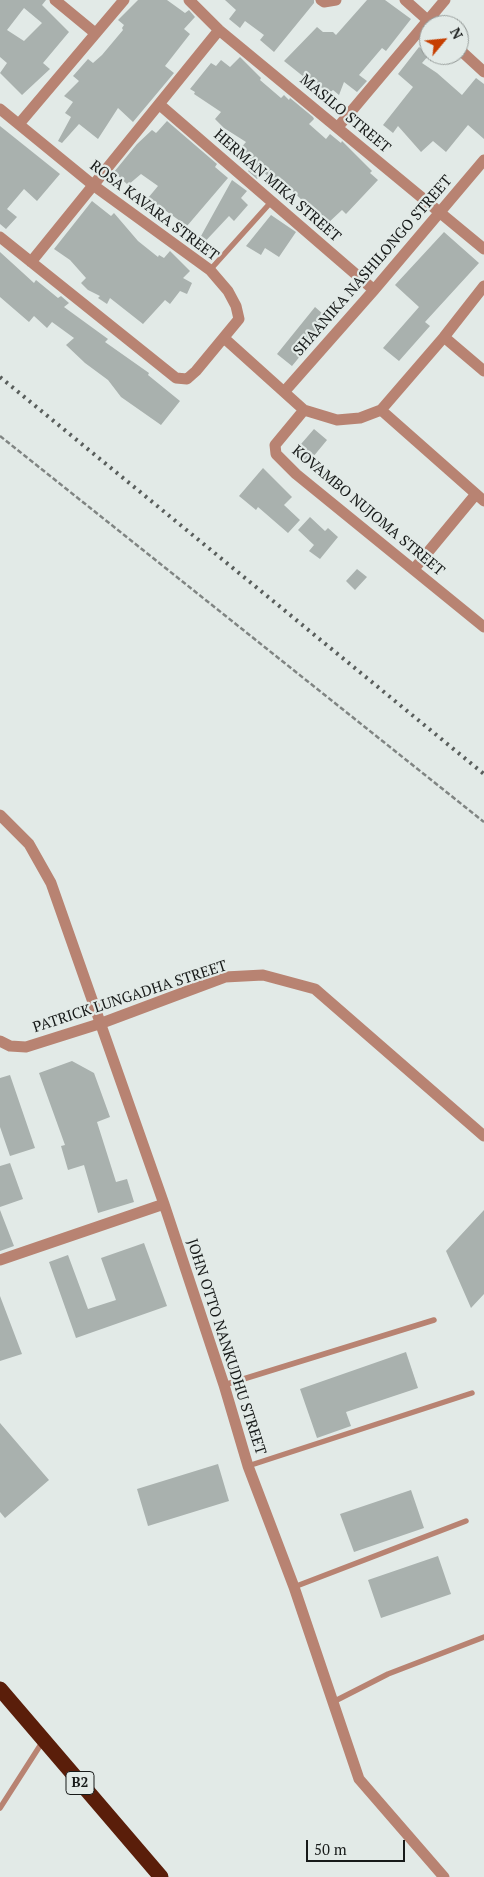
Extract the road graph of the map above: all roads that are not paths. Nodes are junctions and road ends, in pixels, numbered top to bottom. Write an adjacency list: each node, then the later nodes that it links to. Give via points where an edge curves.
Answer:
1 (55, 0): 11 (street)
2 (124, 0): 11 (street)
3 (189, 0): 10 (street, MASILO STREET)
4 (321, 0): 5 (street)
5 (336, 0)
6 (405, 0): 8 (street)
7 (445, 0): 9 (street)
8 (421, 15)
9 (435, 15)
10 (219, 30): 15 (street); 18 (street, MASILO STREET)
11 (95, 33): 17 (street)
12 (419, 35): 18 (street)
13 (469, 58): 14 (street)
14 (484, 72)
15 (160, 105): 20 (street); 21 (street, HERMAN MIKA STREET)
16 (0, 110): 17 (street, ROSA KAVARA STREET)
17 (19, 124): 20 (street, ROSA KAVARA STREET)
18 (338, 127): 22 (street, MASILO STREET)
19 (484, 160): 22 (street, SHAANIKA NASHILONGO STREET)
20 (94, 185): 25 (street); 26 (street, ROSA KAVARA STREET)
21 (272, 201): 26 (lane); 28 (street, HERMAN MIKA STREET)
22 (440, 212): 24 (street, MASILO STREET); 28 (street, SHAANIKA NASHILONGO STREET)
23 (0, 237): 25 (street, ROSA KAVARA STREET)
24 (484, 249)
25 (31, 262): 30 (street, ROSA KAVARA STREET, via 176,378 187,379)
26 (210, 270): 30 (street, ROSA KAVARA STREET, via 228,291 239,319)
27 (484, 286): 29 (street)
28 (374, 290): 32 (street, SHAANIKA NASHILONGO STREET)
29 (444, 337): 31 (street); 34 (street)
30 (224, 338): 32 (street)
31 (484, 371)
32 (284, 392): 33 (street)
33 (304, 410): 34 (street, via 337,420 360,418); 36 (street, KOVAMBO NUJOMA STREET, via 275,445 276,454 296,474)
34 (381, 410): 35 (street)
35 (480, 498): 36 (street)
36 (414, 569): 37 (street, KOVAMBO NUJOMA STREET)
37 (484, 626)
38 (0, 814): 39 (street, JOHN OTTO NANKUDHU STREET, via 29,844 51,883)
39 (102, 1023): 40 (street, PATRICK LUNGADHA STREET, via 26,1047 10,1046); 41 (street, PATRICK LUNGADHA STREET, via 225,977 263,975 315,989); 42 (street, JOHN OTTO NANKUDHU STREET)
40 (0, 1041)
41 (484, 1136)
42 (164, 1204): 43 (street); 45 (street, JOHN OTTO NANKUDHU STREET)
43 (0, 1260)
44 (434, 1320): 45 (lane)
45 (224, 1385): 47 (street, JOHN OTTO NANKUDHU STREET)
46 (472, 1393): 47 (lane)
47 (248, 1466): 49 (street, JOHN OTTO NANKUDHU STREET)
48 (466, 1521): 49 (lane)
49 (294, 1587): 52 (street, JOHN OTTO NANKUDHU STREET)
50 (484, 1637): 52 (lane, via 388,1674)
51 (0, 1689): 53 (highway, B2)
52 (333, 1702): 56 (street, JOHN OTTO NANKUDHU STREET, via 359,1779)
53 (44, 1741): 54 (lane); 55 (highway, B2)
54 (0, 1808)
55 (161, 1877)
56 (444, 1877)

